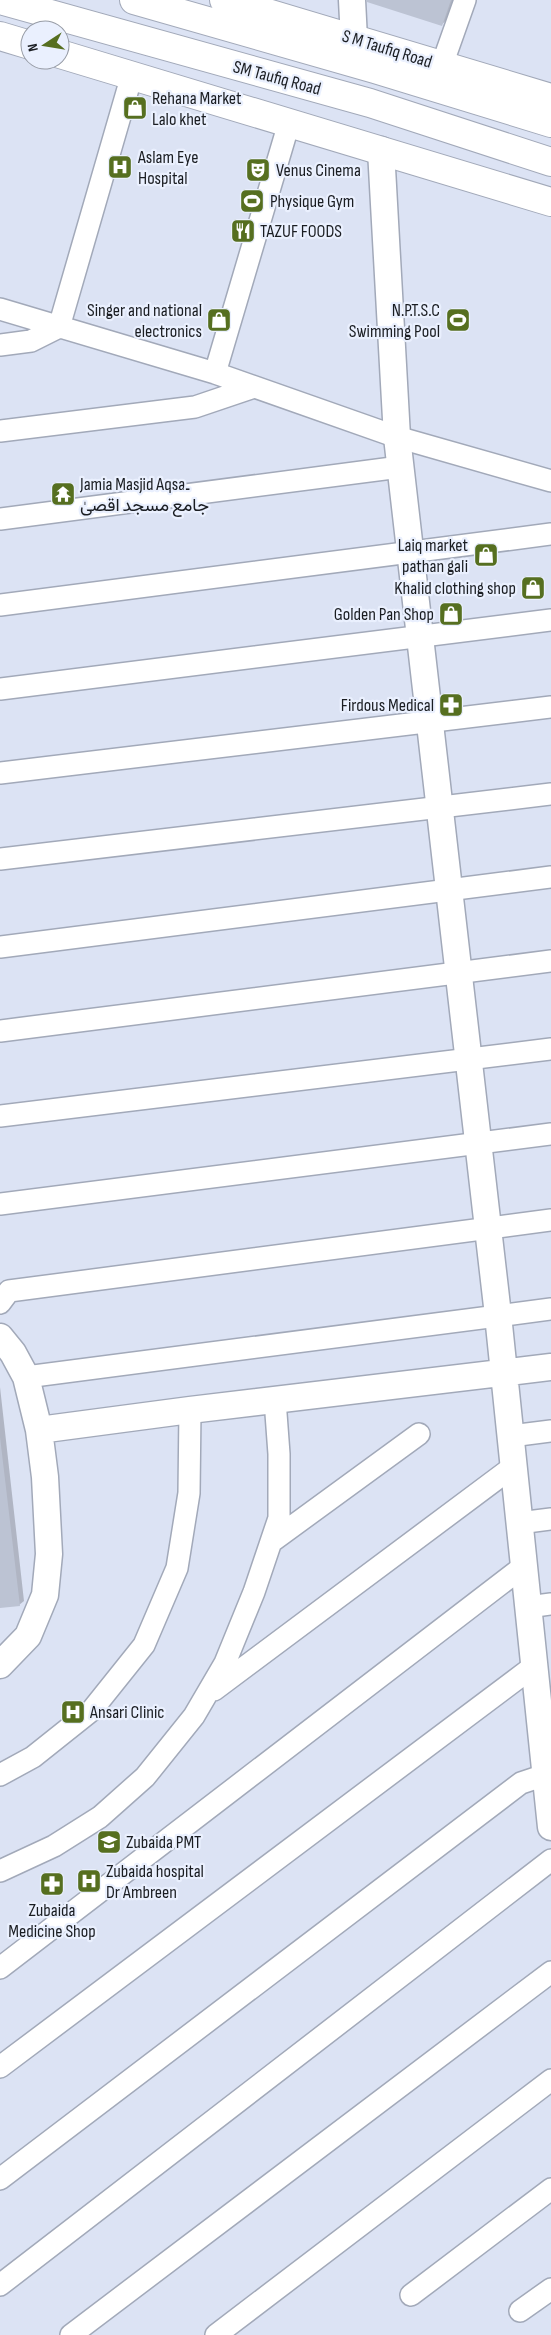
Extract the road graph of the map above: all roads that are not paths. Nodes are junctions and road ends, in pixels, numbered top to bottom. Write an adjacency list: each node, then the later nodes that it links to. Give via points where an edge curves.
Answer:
1 (0, 0): 16 (main road, SM Taufiq Road, via 370,103)
2 (134, 0): 14 (main road)
3 (224, 0): 7 (main road, S M Taufiq Road)
4 (352, 0): 7 (street)
5 (465, 0): 10 (street)
6 (0, 36): 8 (main road)
7 (354, 39): 10 (main road, S M Taufiq Road)
8 (20, 42)
9 (70, 57): 11 (main road)
10 (442, 65): 12 (main road, S M Taufiq Road)
11 (132, 75): 13 (main road); 19 (street)
12 (551, 98)
13 (289, 122): 15 (main road); 21 (street)
14 (551, 123)
15 (381, 150): 17 (main road); 24 (street)
16 (551, 162)
17 (551, 202)
18 (0, 309): 19 (street)
19 (59, 327): 20 (street, via 31,341); 21 (street)
20 (0, 345)
21 (215, 373): 22 (street)
22 (254, 387): 23 (street, via 195,407); 24 (street)
23 (0, 432)
24 (397, 437): 25 (street); 26 (street)
25 (400, 467): 27 (street); 29 (street)
26 (551, 481)
27 (0, 519)
28 (551, 534): 29 (street)
29 (410, 553): 30 (street); 32 (street)
30 (0, 605)
31 (551, 620): 32 (street)
32 (420, 637): 33 (street); 35 (street)
33 (0, 689)
34 (551, 707): 35 (street)
35 (430, 722): 36 (street); 38 (street)
36 (0, 773)
37 (551, 794): 38 (street)
38 (439, 808): 39 (street); 41 (street)
39 (0, 860)
40 (551, 877): 41 (street)
41 (449, 890): 42 (street); 44 (street)
42 (0, 947)
43 (551, 962): 44 (street)
44 (458, 973): 45 (street); 47 (street)
45 (0, 1031)
46 (551, 1049): 47 (street)
47 (468, 1060): 48 (street); 50 (street)
48 (0, 1116)
49 (551, 1134): 50 (street)
50 (478, 1144): 51 (street); 53 (street)
51 (0, 1204)
52 (551, 1220): 53 (street)
53 (488, 1228): 54 (street, via 9,1292); 56 (street)
54 (0, 1303)
55 (551, 1309): 56 (street)
56 (498, 1315): 59 (street); 60 (street)
57 (0, 1337): 60 (street)
58 (551, 1368): 59 (street)
59 (503, 1373): 61 (street); 66 (street)
60 (26, 1376): 63 (street)
61 (275, 1400): 62 (street); 70 (street, via 280,1518)
62 (190, 1410): 63 (street); 77 (street, via 189,1494 177,1568 144,1645 92,1710 33,1757)
63 (39, 1430): 73 (street, via 49,1554 45,1595 28,1636)
64 (551, 1431): 66 (street)
65 (419, 1434): 70 (street)
66 (511, 1436): 67 (street)
67 (514, 1466): 69 (street); 75 (street)
68 (551, 1519): 69 (street)
69 (520, 1523): 71 (street)
70 (271, 1542): 75 (street, via 225,1663)
71 (524, 1566): 72 (street); 81 (street)
72 (540, 1606): 74 (street)
73 (0, 1665)
74 (541, 1681): 76 (street); 83 (street)
75 (206, 1696): 80 (street, via 145,1777 100,1817 54,1846)
76 (548, 1773): 78 (street); 85 (street, via 521,1783)
77 (0, 1775)
78 (551, 1827)
79 (551, 1860): 87 (street)
80 (0, 1872)
81 (0, 1968)
82 (551, 1972): 91 (street)
83 (0, 2067)
84 (551, 2080): 92 (street)
85 (0, 2178)
86 (551, 2189): 89 (street)
87 (0, 2285)
88 (551, 2288): 90 (street)
89 (411, 2295)
90 (520, 2310)
91 (71, 2335)
92 (216, 2335)

